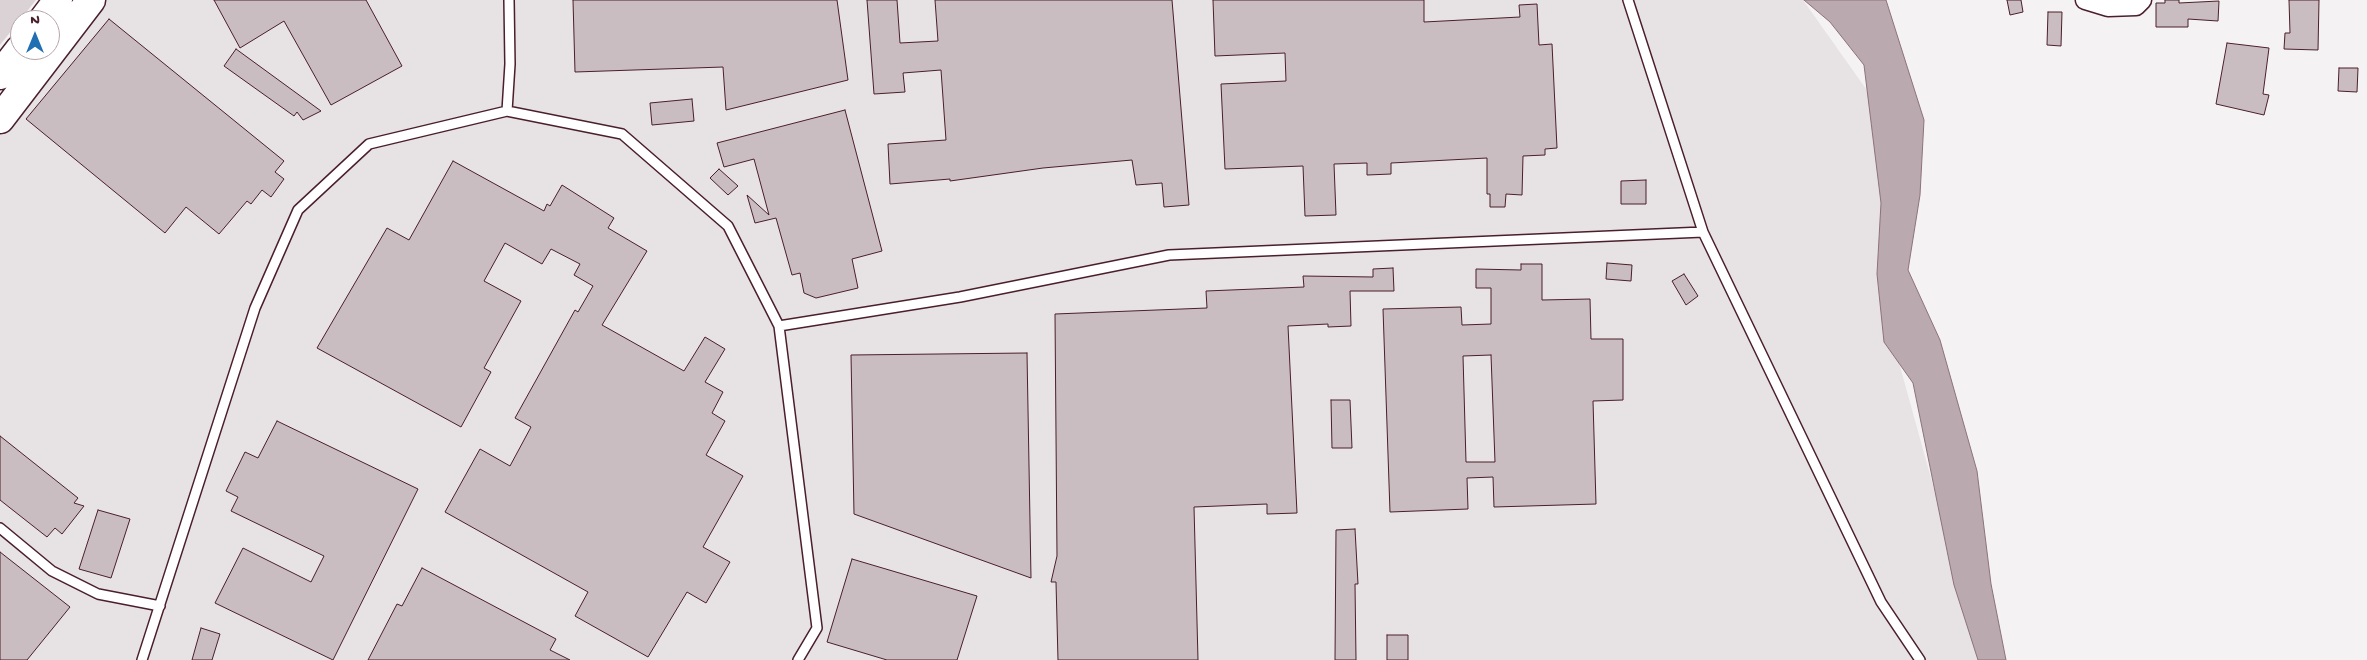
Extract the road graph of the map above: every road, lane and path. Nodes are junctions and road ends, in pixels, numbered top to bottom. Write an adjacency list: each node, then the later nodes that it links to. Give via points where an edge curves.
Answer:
1 (92, 0): 9 (main road)
2 (509, 0): 8 (lane)
3 (1628, 0): 10 (lane)
4 (2085, 0): 5 (street, via 2108,7 2136,6)
5 (2142, 0)
6 (12, 60): 7 (main road)
7 (0, 75)
8 (507, 111): 11 (lane, via 622,134 728,226); 13 (lane, via 370,144 298,210 254,308)
9 (0, 119)
10 (1703, 232): 11 (lane, via 1169,255 960,297); 16 (lane, via 1880,602)
11 (778, 326): 15 (lane, via 817,628)
12 (0, 528): 13 (lane, via 52,572 98,594)
13 (160, 606): 14 (lane)
14 (142, 660)
15 (798, 660)
16 (1920, 660)

